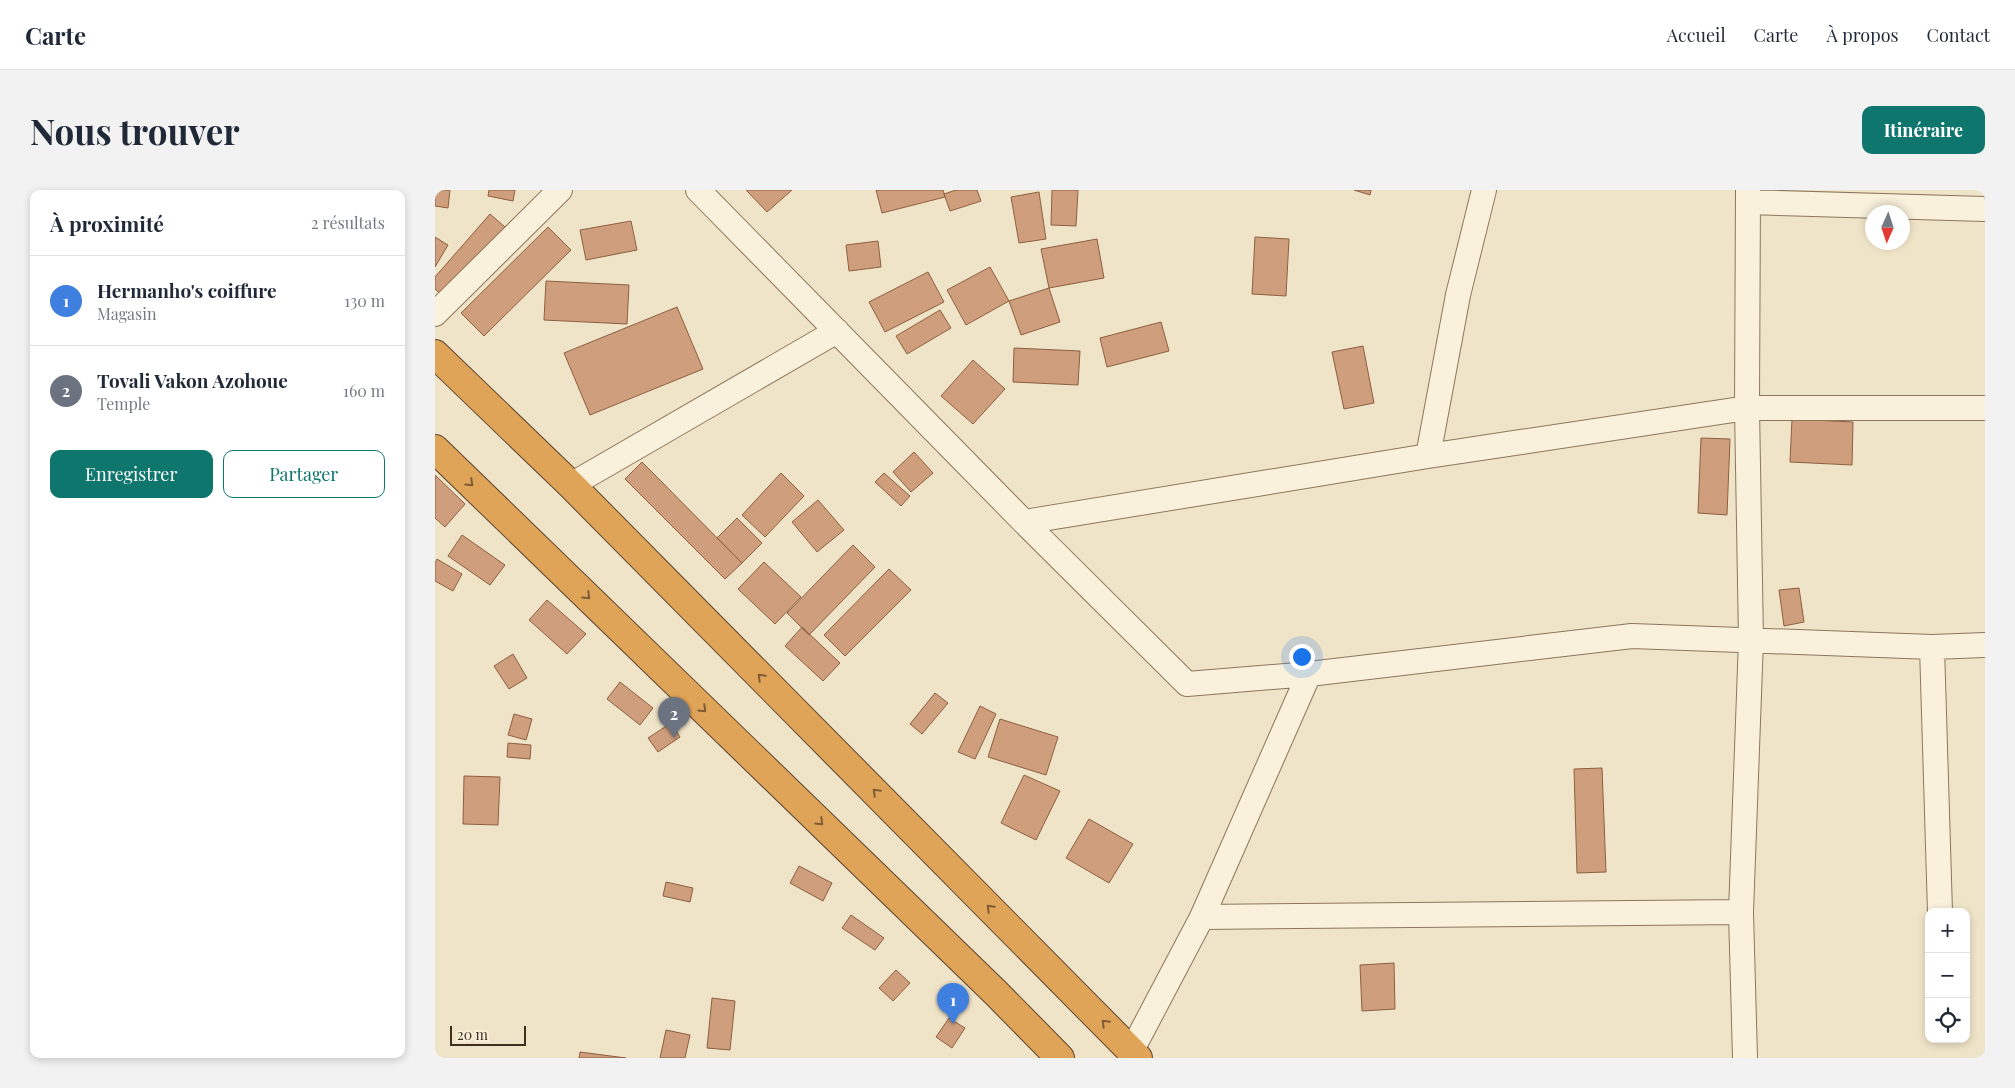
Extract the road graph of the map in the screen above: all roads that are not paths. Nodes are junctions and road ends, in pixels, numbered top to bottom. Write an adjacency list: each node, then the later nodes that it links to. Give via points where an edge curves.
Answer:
1 (560, 190): 6 (street)
2 (698, 190): 7 (street)
3 (1485, 190): 12 (street, via 1458,295)
4 (1748, 196): 5 (street); 9 (street)
5 (1985, 210)
6 (435, 314)
7 (837, 330): 13 (street); 14 (street)
8 (435, 354): 13 (highway)
9 (1747, 408): 10 (street); 12 (street); 15 (street)
10 (1985, 408)
11 (435, 449): 23 (highway, one-way to 23)
12 (1428, 456): 14 (street)
13 (571, 485): 22 (highway, one-way to 13)
14 (1024, 522): 18 (street, via 1187,684)
15 (1751, 640): 17 (street); 18 (street, via 1633,636); 20 (street)
16 (1985, 645): 17 (street)
17 (1932, 647): 19 (street)
18 (1309, 674): 21 (street)
19 (1940, 908)
20 (1741, 912): 21 (street); 24 (street)
21 (1202, 917): 22 (street)
22 (1135, 1054)
23 (1060, 1058)
24 (1745, 1058)

